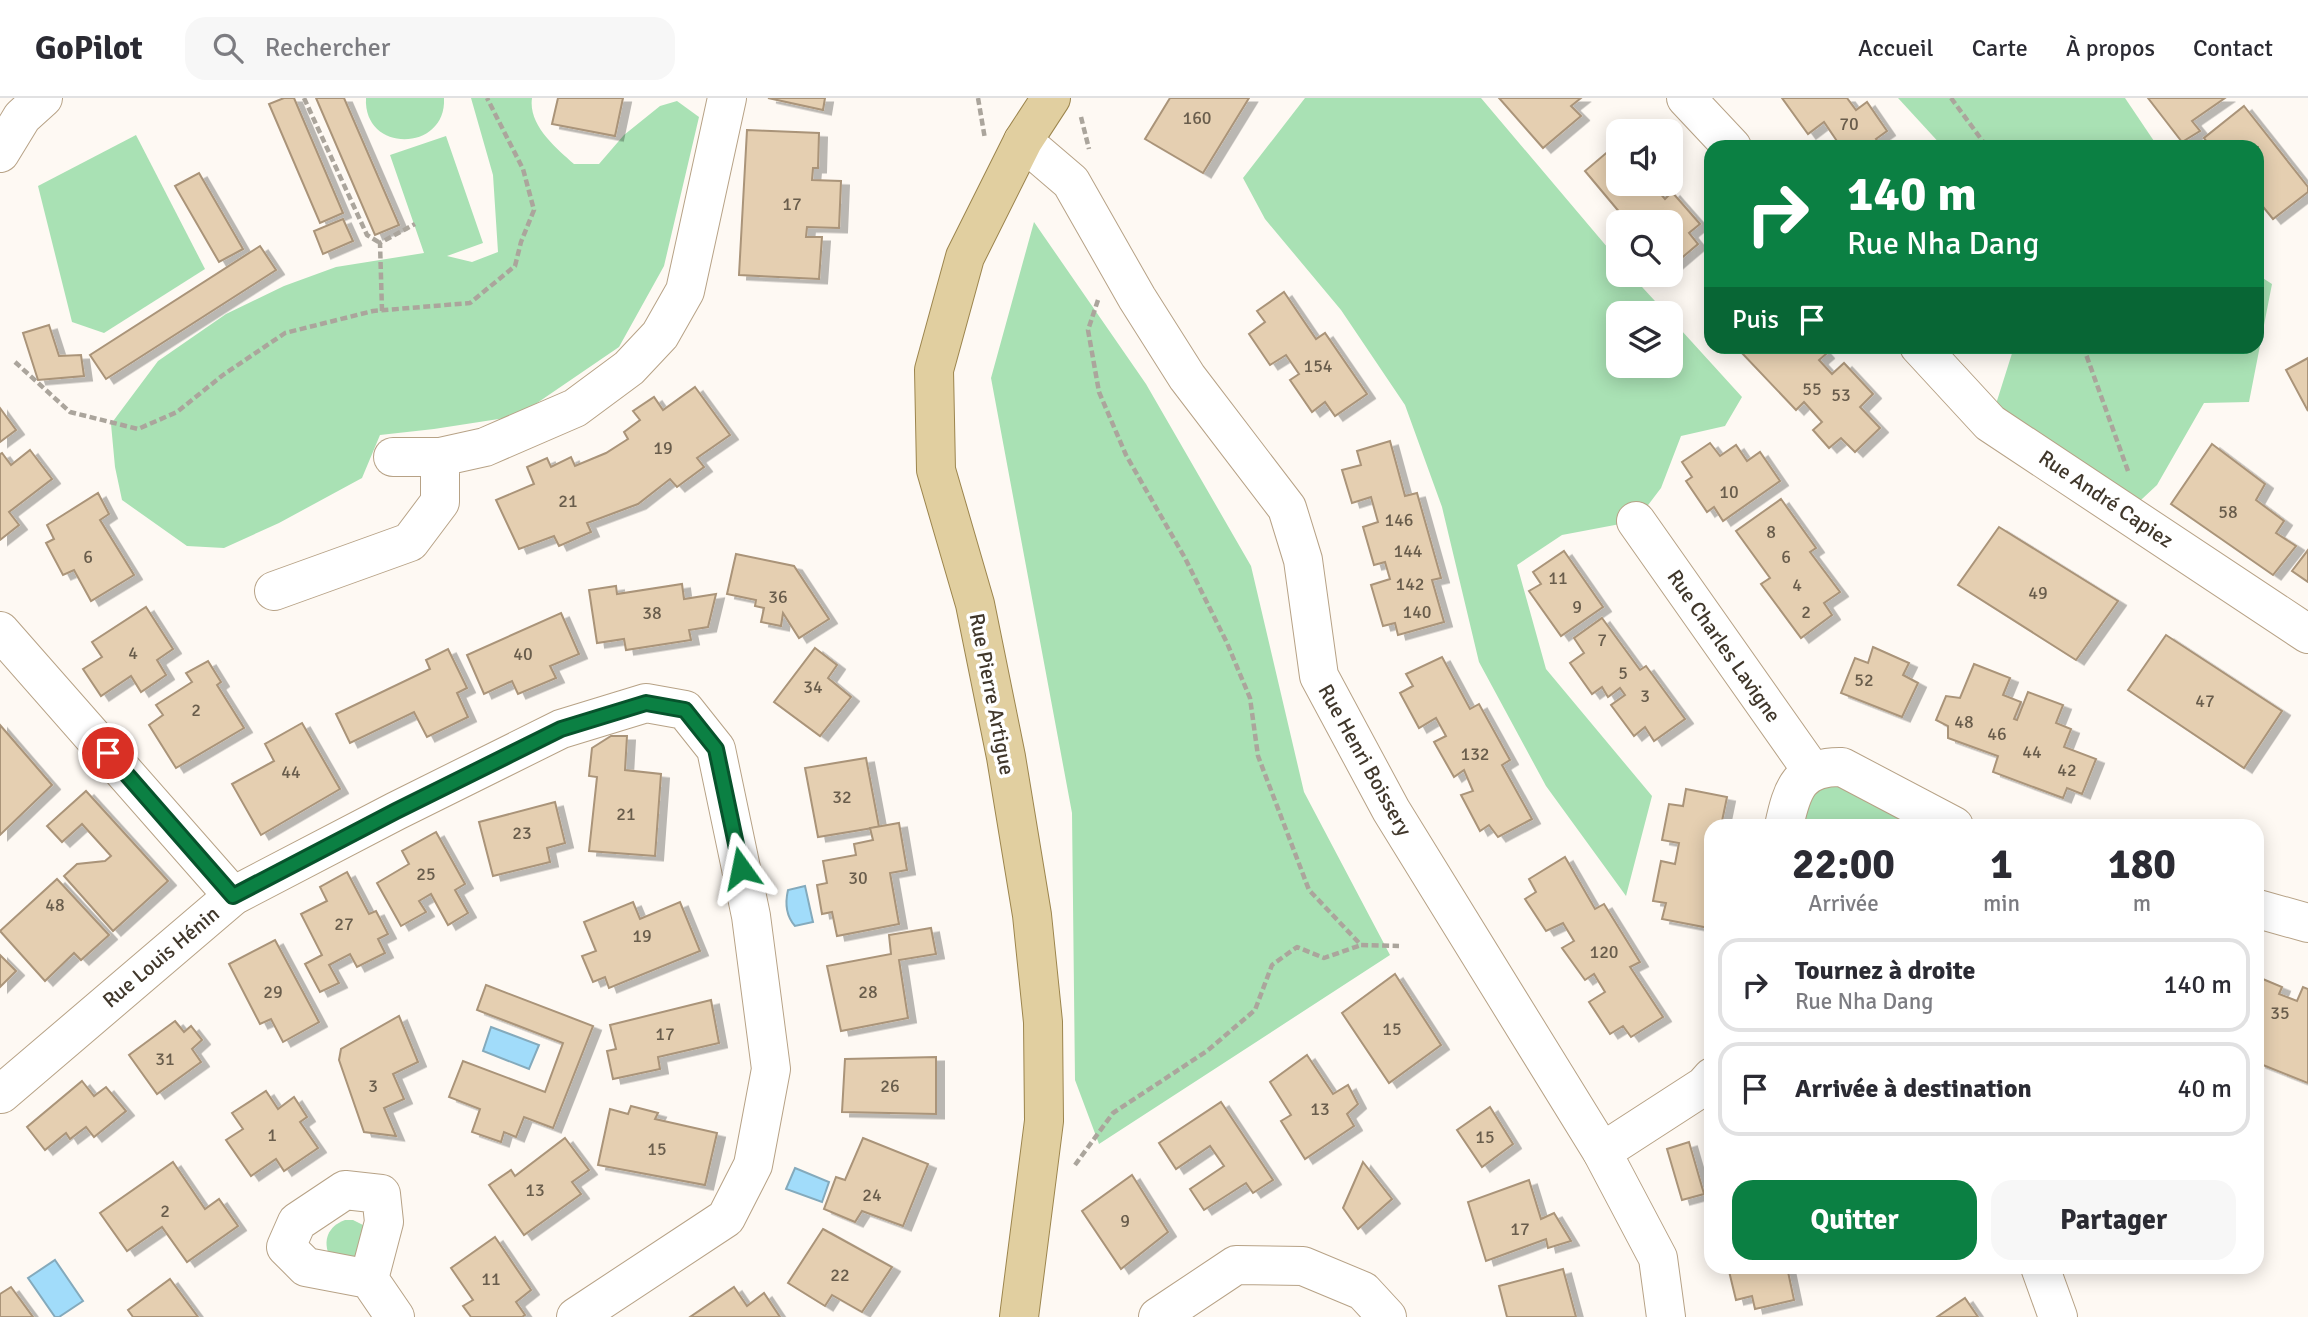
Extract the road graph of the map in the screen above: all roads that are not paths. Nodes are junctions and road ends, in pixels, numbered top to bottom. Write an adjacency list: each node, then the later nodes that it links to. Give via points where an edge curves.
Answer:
1 (43, 98): 7 (street, via 22,117)
2 (727, 98): 10 (street, via 685,290 660,335 629,368 575,408 485,447)
3 (1686, 98): 5 (street)
4 (1065, 106): 6 (main road, Rue Pierre Artigue)
5 (1725, 140)
6 (1005, 145): 23 (street, Rue Henri Boissery, via 1071,182 1187,377 1287,508 1303,560 1319,676 1391,810); 28 (main road, Rue Pierre Artigue, via 965,257 934,370 936,470 975,604 1006,757 1032,915 1043,1022 1044,1121)
7 (0, 153)
8 (1926, 354): 14 (street, Rue André Capiez, via 1990,422)
9 (393, 457): 10 (street)
10 (440, 457): 12 (street, via 440,502 411,542)
11 (1636, 522): 15 (street, Rue Charles Lavigne)
12 (274, 591)
13 (0, 631): 18 (street)
14 (2308, 634)
15 (1812, 771): 16 (street, via 1798,783); 17 (street, via 1842,767)
16 (1786, 819)
17 (1941, 819)
18 (233, 896): 22 (street, Rue Louis Hénin); 27 (street, Rue Louis Hénin, via 561,729 646,703 685,710 716,749 751,916 771,1069 753,1165 726,1218)
19 (2264, 911): 20 (street)
20 (2308, 923)
21 (1704, 1086): 23 (street)
22 (1, 1094)
23 (1602, 1152): 31 (street, Rue Henri Boissery, via 1658,1258)
24 (2043, 1274): 32 (street)
25 (369, 1279): 26 (street)
26 (394, 1317)
27 (576, 1317)
28 (1019, 1317)
29 (1158, 1317): 30 (street, via 1236,1265 1303,1266 1363,1290)
30 (1387, 1317)
31 (1666, 1317)
32 (2058, 1317)

